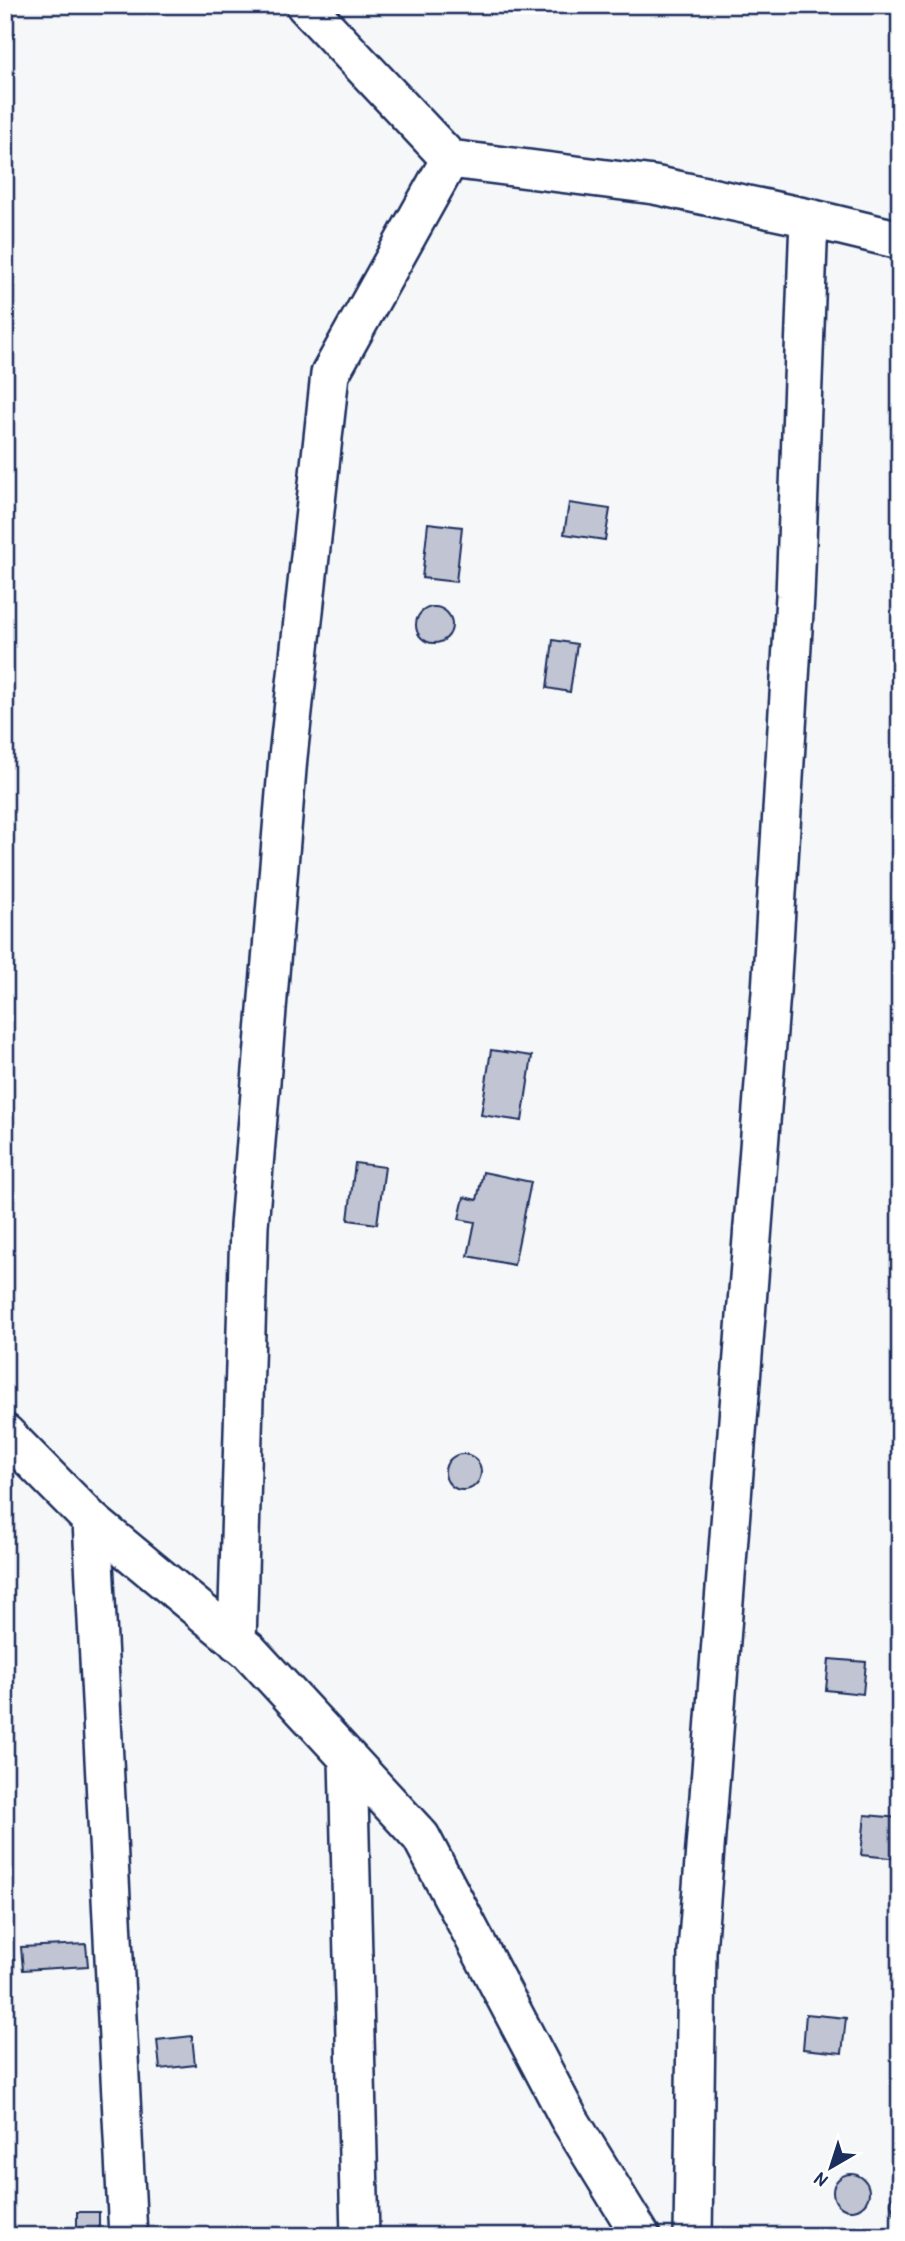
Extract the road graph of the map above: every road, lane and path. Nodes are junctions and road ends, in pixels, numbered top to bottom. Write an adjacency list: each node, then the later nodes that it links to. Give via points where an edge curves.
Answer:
1 (305, 5): 2 (street)
2 (450, 159): 3 (street, via 654,185); 7 (street, via 330,374 288,757 248,1226)
3 (808, 218): 4 (street); 12 (street, via 795,596 773,965 697,1952)
4 (900, 240)
5 (5, 1433): 6 (street)
6 (92, 1521): 7 (street); 9 (street)
7 (237, 1642): 8 (street)
8 (348, 1758): 10 (street); 11 (street, via 421,1837 568,2117)
9 (128, 2236)
10 (360, 2236)
11 (641, 2236)
12 (693, 2236)

